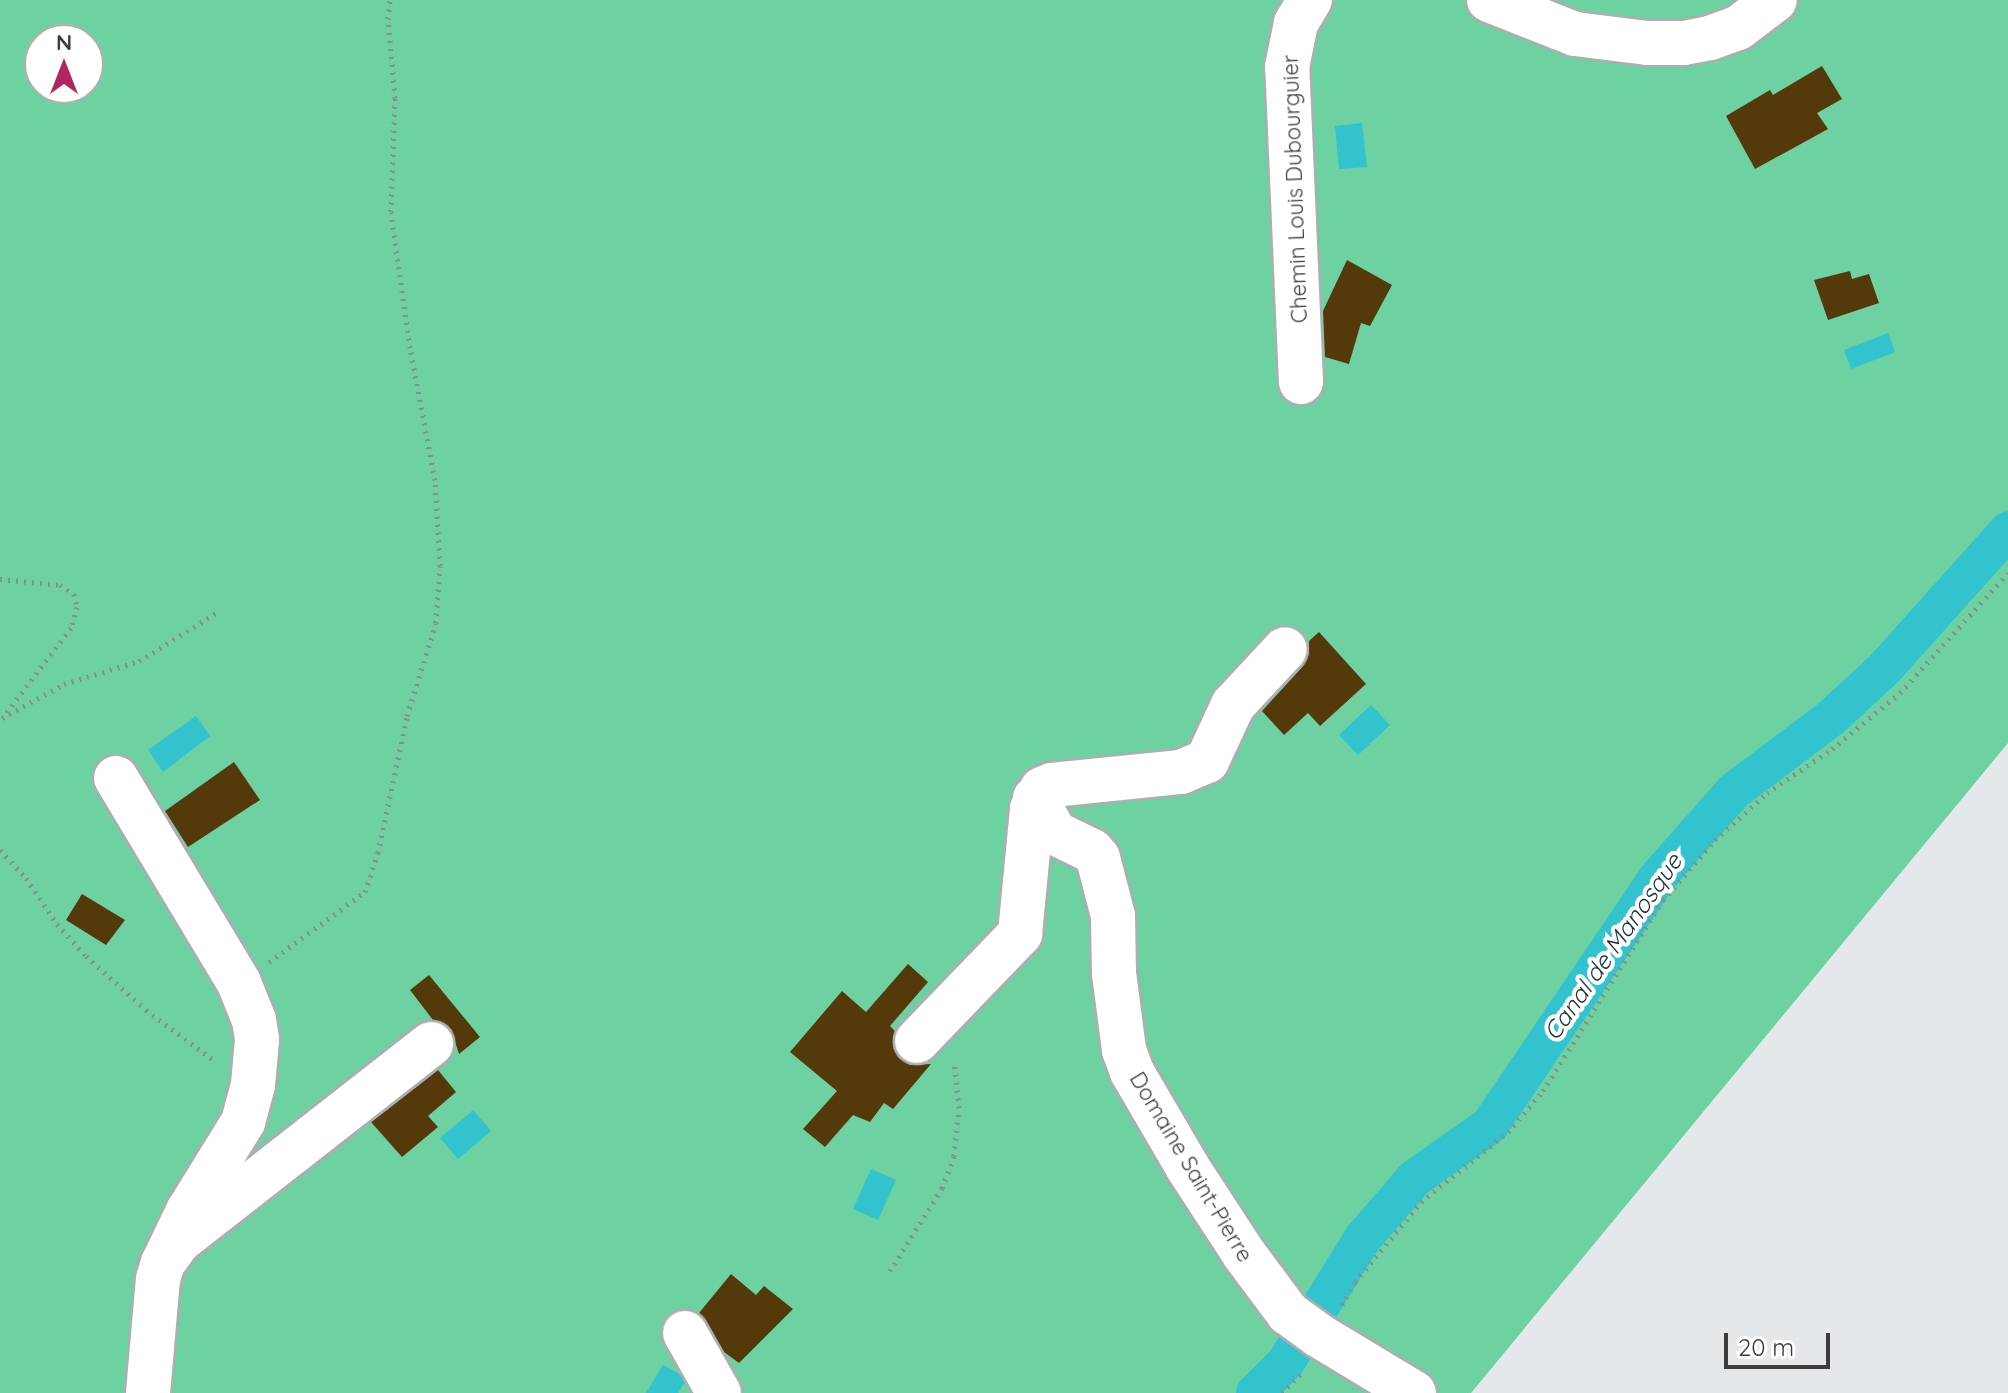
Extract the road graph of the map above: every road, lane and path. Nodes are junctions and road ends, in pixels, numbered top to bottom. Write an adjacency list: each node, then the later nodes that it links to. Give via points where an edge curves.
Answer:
1 (390, 0): 14 (path, via 395,98 391,212 435,480 440,566 436,623 407,716 365,892)
2 (1310, 0): 5 (street, Chemin Louis Dubourguier, via 1296,23 1287,67)
3 (1489, 0): 4 (street, via 1575,34 1684,43 1738,28)
4 (1775, 0)
5 (1301, 382)
6 (2008, 573): 20 (path, via 1900,693 1767,793 1715,840 1663,900 1543,1091 1508,1132 1421,1202)
7 (0, 579): 10 (path, via 60,585 74,594 77,607 71,628)
8 (218, 612): 10 (path, via 139,661 64,684)
9 (1285, 649): 12 (street, via 1233,705 1207,761 1181,772 1052,785)
10 (1, 719)
11 (116, 778): 14 (street)
12 (1035, 798): 16 (street, via 1020,934); 20 (street, Domaine Saint-Pierre, via 1055,833 1092,851 1103,870 1113,916 1117,1013 1132,1072 1244,1254)
13 (0, 850): 17 (path, via 86,956 180,1036)
14 (239, 983): 17 (street, via 257,1040)
15 (431, 1044): 18 (street, via 188,1231)
16 (935, 1049): 19 (path, via 959,1108 954,1156 942,1188)
17 (253, 1085): 18 (street, via 234,1139 188,1211)
18 (163, 1263): 22 (street, via 154,1299)
19 (890, 1271)
20 (1310, 1329): 24 (path, via 1313,1358); 25 (street, Domaine Saint-Pierre)
21 (685, 1333): 23 (street)
22 (148, 1393)
23 (719, 1393)
24 (1282, 1393)
25 (1414, 1393)

